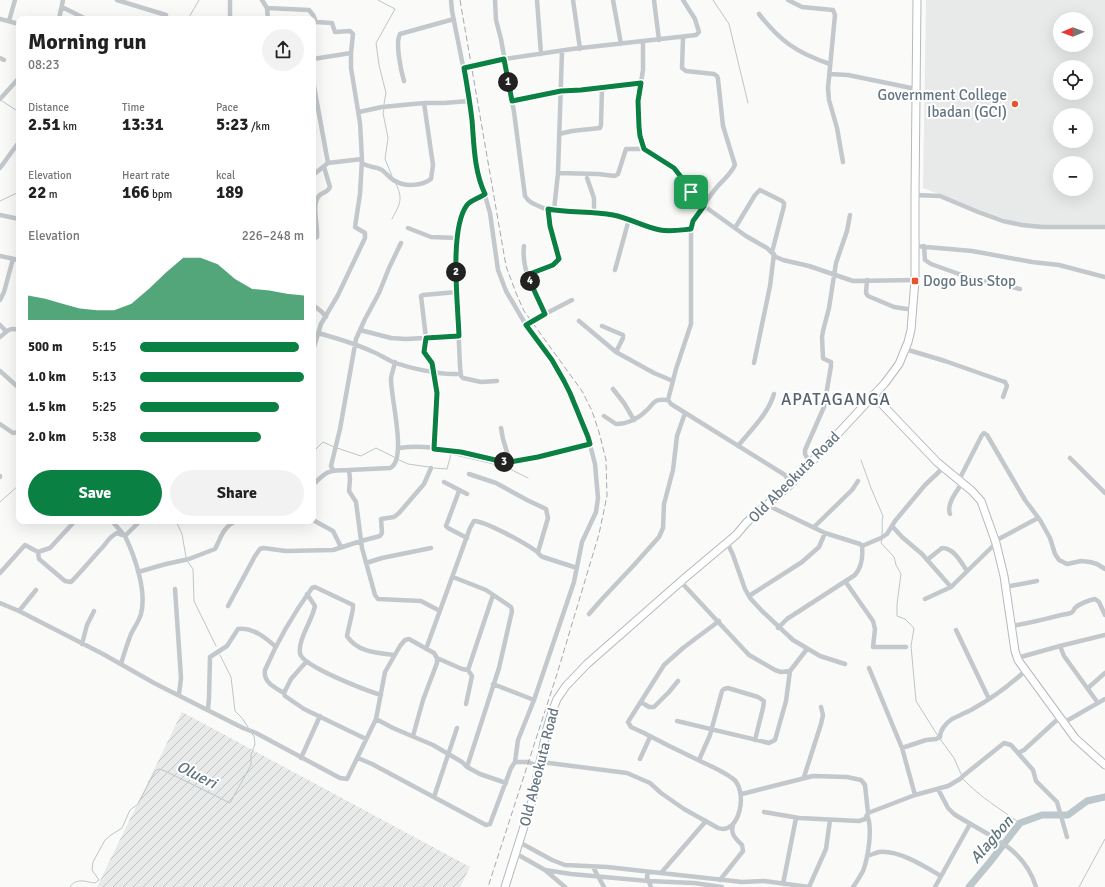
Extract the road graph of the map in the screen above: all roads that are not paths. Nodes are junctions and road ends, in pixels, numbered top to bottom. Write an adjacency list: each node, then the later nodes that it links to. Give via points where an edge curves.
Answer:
1 (15, 0): 26 (street)
2 (63, 0): 15 (street)
3 (117, 0): 18 (street)
4 (230, 0): 21 (street)
5 (262, 0): 16 (street)
6 (451, 0): 25 (street)
7 (495, 0): 38 (street, via 495,15)
8 (537, 0): 36 (street)
9 (573, 0): 33 (street)
10 (613, 0): 32 (street)
11 (654, 0): 30 (street)
12 (683, 0): 29 (street, via 695,19 699,32)
13 (788, 0): 39 (street, via 802,7 833,10)
14 (917, 0): 46 (main road, Old Abeokuta Road)
15 (62, 7): 19 (street); 20 (street)
16 (267, 8): 22 (street); 23 (street, via 309,10)
17 (759, 14): 39 (street, via 791,46 812,58)
18 (166, 15)
19 (60, 16)
20 (80, 16)
21 (230, 16)
22 (268, 16)
23 (313, 16)
24 (0, 19): 26 (street)
25 (454, 19): 40 (street); 43 (street, via 400,34 398,47)
26 (9, 21): 28 (street)
27 (316, 22): 35 (street, via 332,23 335,32 352,32)
28 (16, 23)
29 (683, 38): 30 (street); 68 (street, via 682,68 686,71 717,76 723,126 735,165 730,175 718,186)
30 (659, 40): 31 (street)
31 (643, 42): 32 (street); 44 (street)
32 (621, 44): 33 (street)
33 (580, 48): 34 (street)
34 (562, 51): 36 (street); 47 (street)
35 (351, 53): 37 (street); 53 (street, via 351,68)
36 (542, 54): 38 (street)
37 (316, 59)
38 (504, 59): 40 (street); 51 (street)
39 (830, 64): 41 (street)
40 (464, 68): 50 (street)
41 (829, 74): 46 (street, via 848,75); 58 (street, via 829,100)
42 (16, 81): 48 (street)
43 (404, 81)
44 (641, 83): 45 (street); 56 (street, via 638,101 639,127)
45 (602, 87): 47 (street); 54 (street, via 600,128)
46 (916, 89): 65 (main road, Old Abeokuta Road)
47 (561, 91): 51 (street); 54 (street)
48 (0, 99)
49 (316, 100): 59 (street)
50 (469, 101): 52 (street); 64 (street, via 478,171)
51 (512, 101): 69 (street, via 525,196 532,203)
52 (424, 103): 53 (street); 57 (street, via 433,165 431,179 418,184 401,184 380,169 368,167)
53 (359, 112): 57 (street)
54 (559, 134): 62 (street)
55 (16, 146): 60 (street)
56 (644, 149): 62 (street, via 626,149 618,174 615,176); 68 (street, via 674,168)
57 (362, 161): 59 (street); 105 (street, via 355,227 365,233 365,238)
58 (843, 162)
59 (326, 165): 61 (street); 67 (street, via 330,187 319,195)
60 (0, 168)
61 (316, 173)
62 (558, 173): 70 (street)
63 (587, 178): 71 (street, via 594,198)
64 (485, 194): 83 (street, via 467,205); 108 (street, via 494,234 498,270 506,291)
65 (915, 195): 78 (street, via 940,196 1003,221 1022,225); 86 (main road, Old Abeokuta Road)
66 (316, 203): 76 (street)
67 (316, 203)
68 (704, 206): 80 (street); 81 (street, via 693,221)
69 (548, 209): 70 (street); 93 (street, via 559,259 553,265)
70 (554, 210): 71 (street)
71 (594, 212): 77 (street)
72 (0, 215): 74 (street)
73 (850, 216): 94 (street)
74 (16, 218)
75 (316, 219): 82 (street)
76 (316, 219)
77 (629, 219): 81 (street, via 669,231); 92 (street)
78 (1105, 227)
79 (408, 228): 83 (street, via 431,237)
80 (735, 228): 88 (street); 88 (street, via 760,190 782,200 784,206)
81 (691, 229): 127 (street, via 691,324)
82 (316, 238)
83 (457, 238): 99 (street)
84 (401, 243): 111 (street)
85 (524, 246): 93 (street, via 523,257)
86 (915, 246): 87 (street); 97 (main road, Old Abeokuta Road)
87 (924, 246): 95 (street, via 1059,265); 98 (street, via 925,260 931,264 970,278)
88 (773, 253): 94 (street, via 783,260); 122 (street, via 770,286)
89 (0, 256): 90 (street)
90 (16, 258)
91 (16, 261): 100 (street)
92 (615, 270)
93 (527, 275): 104 (street)
94 (835, 275): 96 (street, via 859,282); 146 (street, via 822,337 823,358 831,362 830,381 823,411 805,450)
95 (1105, 277)
96 (867, 280): 97 (street); 103 (street, via 868,296 894,307)
97 (915, 280): 103 (main road, Old Abeokuta Road)
98 (1020, 289)
99 (457, 292): 115 (street); 116 (street, via 421,296)
100 (0, 300)
101 (572, 300): 104 (street)
102 (316, 307): 105 (street)
103 (914, 310): 119 (main road, Old Abeokuta Road)
104 (545, 314): 108 (street)
105 (326, 317): 113 (street)
106 (578, 321): 120 (street)
107 (0, 325): 112 (street)
108 (526, 325): 140 (street, via 552,360 570,393)
109 (602, 326): 120 (street, via 623,335)
110 (16, 330): 112 (street)
111 (360, 330): 116 (street, via 391,338); 118 (street)
112 (6, 331): 114 (street)
113 (318, 333): 117 (street); 118 (street)
114 (0, 336)
115 (459, 336): 116 (street); 126 (street, via 461,376 481,382)
116 (426, 338): 124 (street, via 424,352 432,362)
117 (316, 339)
118 (355, 344): 121 (street); 149 (street, via 331,466)
119 (905, 349): 131 (main road, Old Abeokuta Road, via 899,364); 132 (street, via 1005,382 1007,386)
120 (616, 352): 127 (street)
121 (395, 362): 124 (street); 142 (street, via 391,378)
122 (754, 363)
123 (0, 371): 128 (street)
124 (434, 372): 125 (street); 143 (street, via 437,412)
125 (457, 374)
126 (497, 381)
127 (673, 381): 133 (street)
128 (16, 385)
129 (613, 389): 136 (street)
130 (774, 394): 141 (street, via 761,418)
131 (874, 394): 146 (main road, Old Abeokuta Road); 147 (main road)
132 (1003, 397)
133 (668, 400): 134 (street); 136 (street, via 658,400)
134 (685, 412): 141 (street); 205 (street, via 677,436 673,470 664,504 663,528 659,537)
135 (604, 416): 136 (street, via 616,424)
136 (634, 420)
137 (0, 424): 139 (street)
138 (501, 428): 145 (street)
139 (16, 432)
140 (590, 444): 145 (street); 183 (street, via 595,464 598,498 596,512 582,542)
141 (738, 446): 156 (street, via 785,476)
142 (399, 448): 143 (street); 150 (street, via 397,462 390,468)
143 (434, 449): 145 (street)
144 (1070, 458): 158 (street)
145 (510, 462)
146 (810, 463): 156 (main road, Old Abeokuta Road)
147 (943, 466): 153 (main road); 168 (street)
148 (430, 468): 173 (street, via 424,484 399,513 394,517 381,519 380,536)
149 (333, 470): 150 (street); 154 (street)
150 (349, 470): 173 (street, via 350,491 356,502)
151 (469, 474): 180 (street, via 496,482 546,509 548,518)
152 (858, 481): 169 (street)
153 (960, 481): 161 (street, via 948,509); 162 (street, via 982,435 987,435); 175 (main road, via 981,501)
154 (316, 482)
155 (444, 482): 157 (street)
156 (791, 484): 160 (main road, Old Abeokuta Road)
157 (459, 491): 159 (street); 172 (street, via 446,526)
158 (1105, 493)
159 (467, 494)
160 (768, 505): 169 (street); 174 (main road, Old Abeokuta Road)
161 (950, 514)
162 (1038, 518): 175 (street); 184 (street, via 1059,560 1067,564 1076,561 1090,562)
163 (316, 522): 177 (street, via 333,531)
164 (72, 524): 179 (street, via 50,548)
165 (114, 524): 171 (street)
166 (137, 524): 171 (street)
167 (231, 524): 186 (street, via 225,528 215,550)
168 (892, 526): 176 (street, via 887,534); 181 (street)
169 (814, 528): 170 (street)
170 (825, 533): 176 (street); 198 (street, via 819,547 802,562)
171 (124, 536): 179 (street, via 117,533 108,538 100,551 71,582 64,581 39,559); 186 (street)
172 (467, 538): 180 (street, via 475,521 496,529); 188 (street)
173 (361, 541): 177 (street); 182 (street)
174 (727, 542): 191 (main road, Old Abeokuta Road); 198 (street)
175 (995, 542): 185 (street); 193 (main road)
176 (862, 546): 189 (street, via 859,570)
177 (341, 547): 201 (street, via 333,550 260,549)
178 (431, 548): 182 (street)
179 (38, 552): 187 (street, via 24,545)
180 (538, 552): 183 (street, via 540,556)
181 (928, 560): 185 (street, via 945,548 956,555); 192 (street)
182 (366, 563): 203 (street, via 378,599 421,601)
183 (577, 568): 237 (street)
184 (1105, 569)
185 (967, 571): 192 (street)
186 (138, 572): 222 (street, via 142,606)
187 (0, 573)
188 (453, 577): 197 (street); 203 (street)
189 (845, 581): 209 (street); 215 (street, via 873,622 873,647)
190 (1037, 581): 193 (street)
191 (681, 582): 207 (street); 261 (main road, Old Abeokuta Road, via 587,664 566,686 552,712)
192 (951, 587): 199 (street)
193 (1005, 587): 208 (main road)
194 (175, 589): 233 (street, via 181,678)
195 (36, 590): 204 (street)
196 (307, 594): 213 (street); 218 (street, via 313,587 319,588 353,605 347,636 350,640 373,653); 221 (street, via 315,606 300,651 301,658)
197 (493, 595): 225 (street); 230 (street, via 511,607 512,611)
198 (749, 596): 209 (street)
199 (926, 599)
200 (0, 604): 204 (street)
201 (228, 606)
202 (94, 611): 212 (street)
203 (440, 611): 216 (street)
204 (19, 612): 212 (street)
205 (589, 614)
206 (1105, 615): 208 (street, via 1095,599 1075,608 1071,613 1030,624)
207 (719, 621): 226 (street, via 749,655 775,670); 238 (street, via 664,665)
208 (1011, 626): 220 (main road)
209 (778, 628): 217 (street)
210 (956, 630): 235 (street)
211 (1105, 635): 214 (street)
212 (82, 644): 222 (street)
213 (276, 646): 232 (street, via 265,670 265,677 270,684); 242 (street, via 264,636 240,629 227,646 210,656)
214 (1060, 646): 220 (street); 231 (street, via 1064,656)
215 (906, 647)
216 (426, 649): 218 (street, via 414,641 407,640 402,642); 219 (street)
217 (808, 649): 223 (street); 226 (street)
218 (394, 656): 234 (street, via 385,672)
219 (437, 658): 225 (street); 249 (street)
220 (1017, 658): 227 (main road)
221 (306, 662): 232 (street, via 291,679); 234 (street, via 334,677)
222 (121, 664): 233 (street)
223 (845, 664)
224 (869, 668): 253 (street)
225 (468, 670): 240 (street, via 472,676)
226 (790, 671): 252 (street, via 786,701 776,739 769,743)
227 (1025, 671): 235 (street); 245 (main road)
228 (1105, 673): 231 (street)
229 (678, 681): 238 (street, via 654,707)
230 (493, 684): 237 (street); 263 (street)
231 (1088, 688): 239 (street)
232 (284, 693): 243 (street, via 284,696 294,703)
233 (179, 694): 242 (street)
234 (381, 695): 244 (street)
235 (989, 699): 253 (street, via 952,719 941,731 940,737)
236 (1105, 699): 239 (street)
237 (534, 700): 260 (street, via 518,740)
238 (641, 702): 250 (street, via 628,722 631,727)
239 (1098, 703): 245 (street)
240 (466, 704)
241 (821, 707): 264 (street, via 821,724)
242 (208, 709): 256 (street)
243 (320, 716): 251 (street); 256 (street)
244 (376, 719): 249 (street); 251 (street)
245 (1061, 720): 254 (street); 262 (main road, via 1075,738)
246 (677, 721): 248 (street)
247 (457, 728): 255 (street)
248 (712, 729): 252 (street); 252 (street, via 722,691 728,688 764,701); 259 (street)
249 (413, 736): 255 (street)
250 (650, 737): 258 (street); 259 (street)
251 (366, 739): 257 (street)
252 (755, 740)
253 (902, 748): 268 (street)
254 (1018, 753): 266 (street, via 1011,745 1004,743 960,779); 277 (street, via 1034,770 1038,783 1057,802)
255 (448, 754): 263 (street); 269 (street)
256 (301, 758): 257 (street, via 345,780 348,779)
257 (358, 758): 269 (street)
258 (640, 759)
259 (699, 760): 267 (street, via 734,778)
260 (515, 762): 261 (street); 265 (street)
261 (540, 764): 274 (street, via 626,774 650,783 671,800); 278 (main road, Old Abeokuta Road)
262 (1105, 765)
263 (467, 767): 265 (street)
264 (804, 777): 267 (street); 271 (street, via 827,776 861,780 865,785)
265 (506, 783): 269 (street, via 492,820 486,825)
266 (938, 789): 268 (street); 275 (street, via 948,808)
267 (742, 794): 276 (street, via 741,807)
268 (915, 795): 271 (street)
269 (434, 797)
270 (764, 812): 272 (street)
271 (868, 814): 273 (street, via 865,819 859,821); 280 (street, via 870,829)
272 (796, 818): 273 (street); 290 (street)
273 (830, 820): 298 (street, via 826,849)
274 (706, 821): 276 (street, via 721,829); 284 (street)
275 (970, 824): 286 (street); 301 (street, via 1008,846 1019,856)
276 (733, 825): 287 (street, via 732,831 742,845 743,852)
277 (1067, 837)
278 (519, 842): 279 (main road, Old Abeokuta Road); 281 (street, via 559,863)
279 (516, 853): 282 (street); 292 (main road, Old Abeokuta Road)
280 (867, 856): 286 (street, via 884,852 900,856); 299 (street, via 863,870)
281 (593, 867): 283 (street); 285 (street)
282 (545, 870): 285 (street); 293 (street)
283 (648, 872): 284 (street); 288 (street)
284 (661, 873): 287 (street)
285 (597, 876): 288 (street); 294 (street)
286 (941, 876): 300 (street)
287 (720, 880): 291 (street)
288 (648, 881): 295 (street); 296 (street)
289 (764, 881): 290 (street); 291 (street); 297 (street)
290 (783, 884): 298 (street)
291 (742, 885)
292 (505, 887)
293 (565, 887)
294 (604, 887)
295 (651, 887)
296 (722, 887)
297 (763, 887)
298 (809, 887)
299 (853, 887)
300 (935, 887)
301 (1036, 887)

